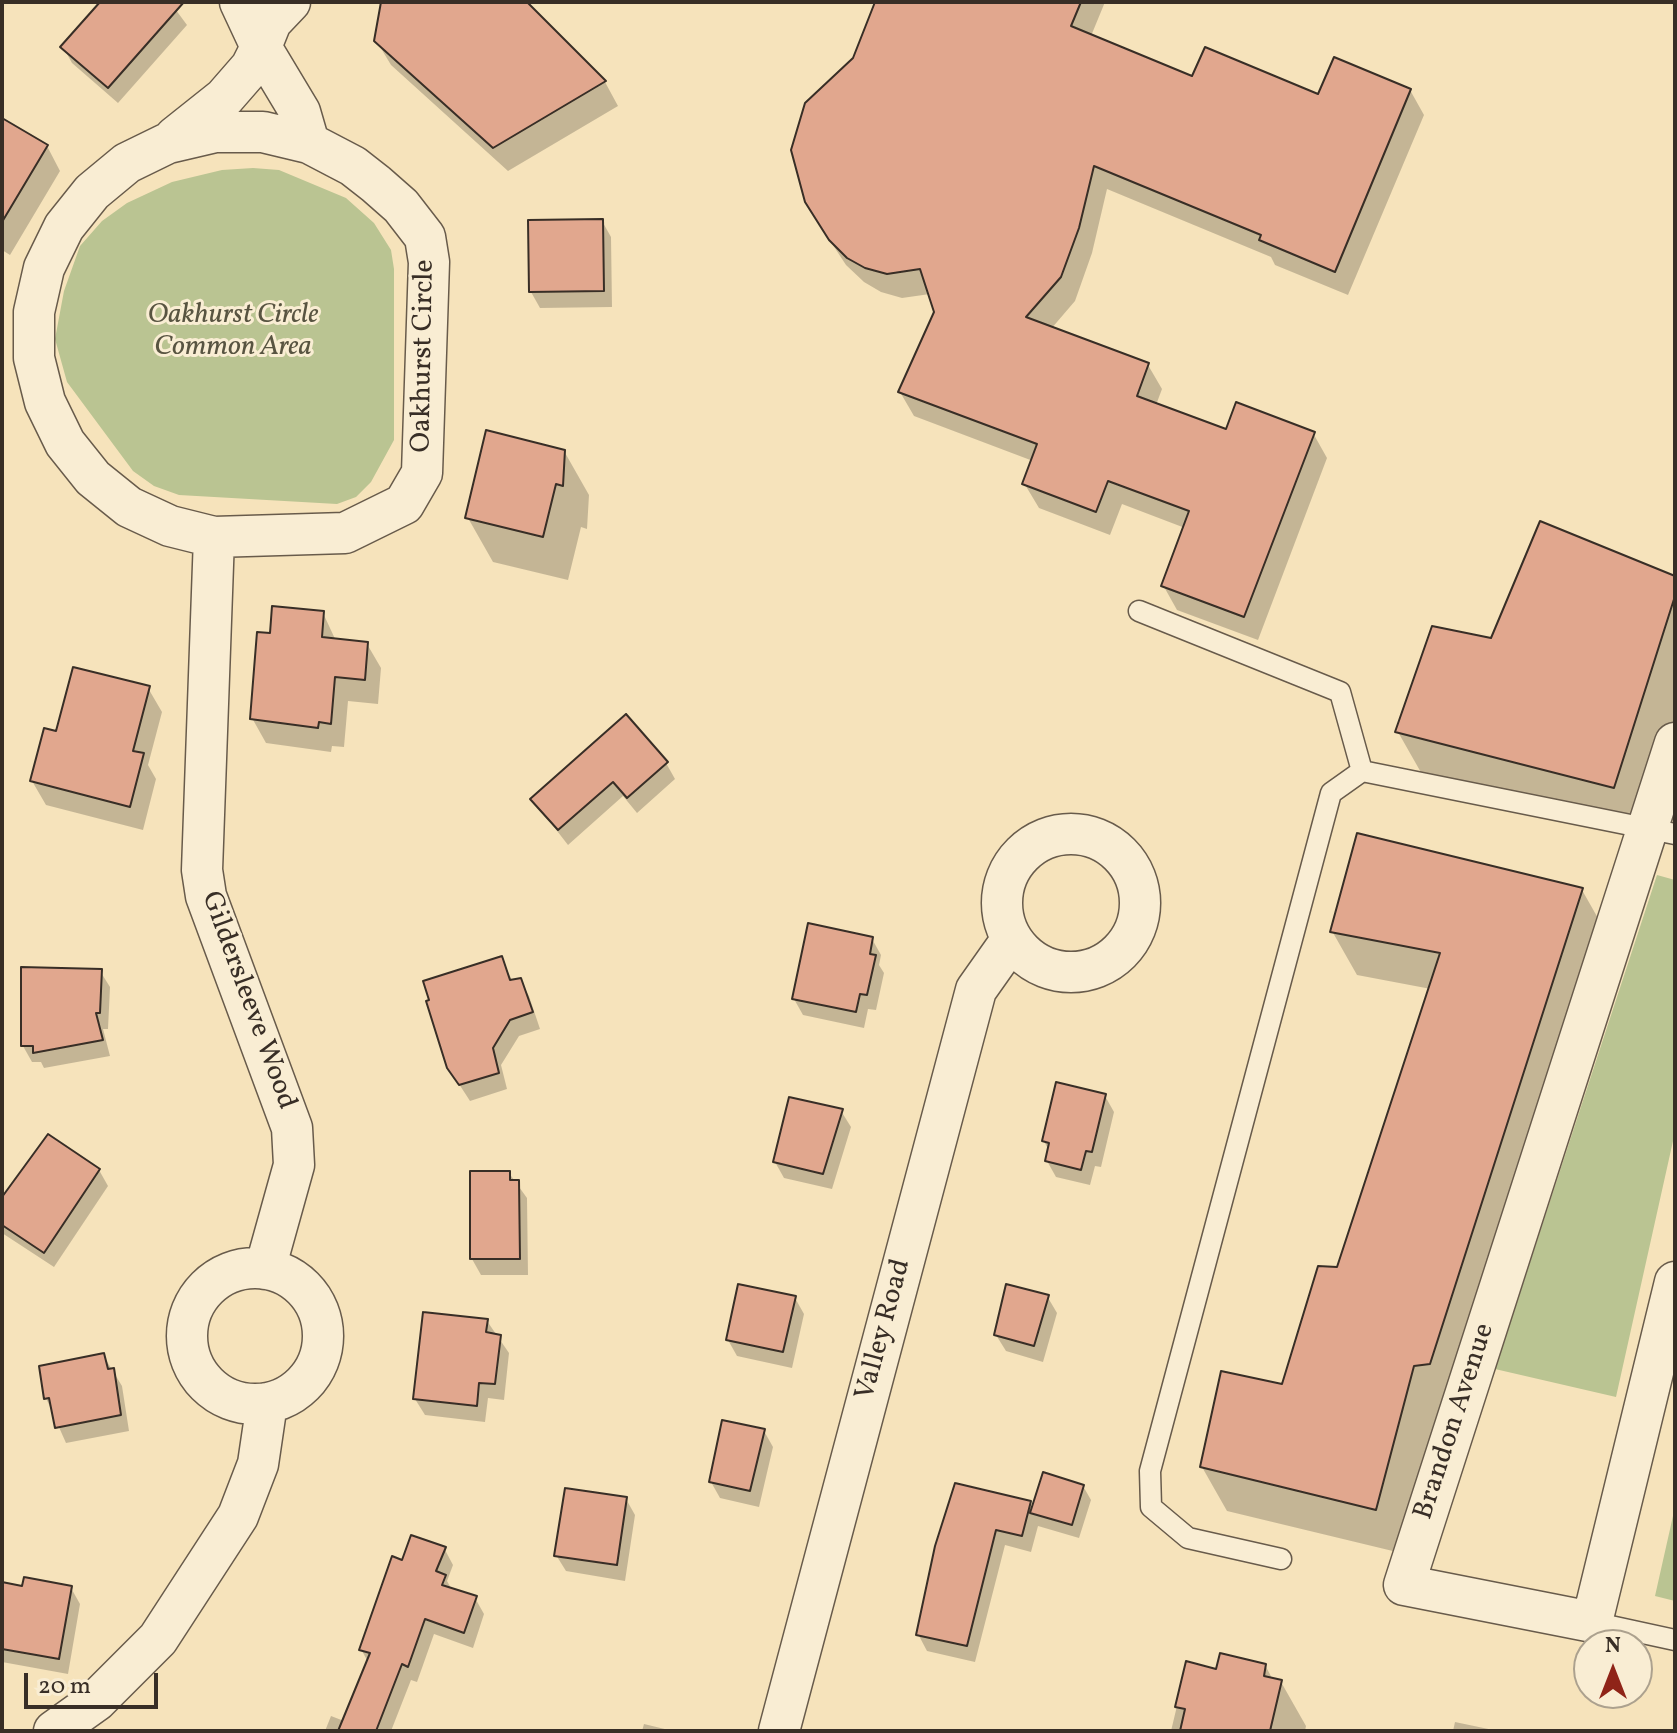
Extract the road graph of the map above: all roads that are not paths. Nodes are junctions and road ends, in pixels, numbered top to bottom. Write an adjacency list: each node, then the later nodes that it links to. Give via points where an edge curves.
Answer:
1 (240, 2): 3 (street)
2 (290, 2): 3 (street, via 271,22)
3 (261, 47): 4 (street, via 224,98); 5 (street, via 300,112)
4 (168, 143): 5 (street, Oakhurst Circle, via 215,132 263,132); 6 (street, Oakhurst Circle, via 127,163 92,192 64,227 44,268 34,312 34,358 45,402 65,443 93,478 129,507)
5 (309, 143): 6 (street, Oakhurst Circle, via 353,166 401,206 425,237 429,262 422,473 404,504 345,533)
6 (214, 537): 12 (street, Gildersleeve Wood, via 202,870 206,896 292,1128 294,1165)
7 (1139, 611): 9 (lane, via 1340,692)
8 (1675, 743): 10 (street, Brandon Avenue)
9 (1362, 771): 10 (lane); 15 (lane, via 1331,793 1150,1471 1151,1507 1188,1538)
10 (1660, 831): 16 (street, Brandon Avenue, via 1404,1585)
11 (1012, 939): 19 (street, Valley Road, via 976,990)
12 (265, 1269): 14 (street, via 291,1278 311,1297 322,1321 322,1349 312,1375 292,1394); 14 (street, via 239,1270 205,1290 187,1324 187,1350 198,1375 216,1393 240,1403)
13 (1675, 1282): 16 (street)
14 (267, 1403): 18 (street, via 258,1464 238,1516 158,1639 96,1701)
15 (1281, 1559)
16 (1592, 1622): 17 (lane)
17 (1675, 1640)
18 (54, 1731)
19 (779, 1731)

